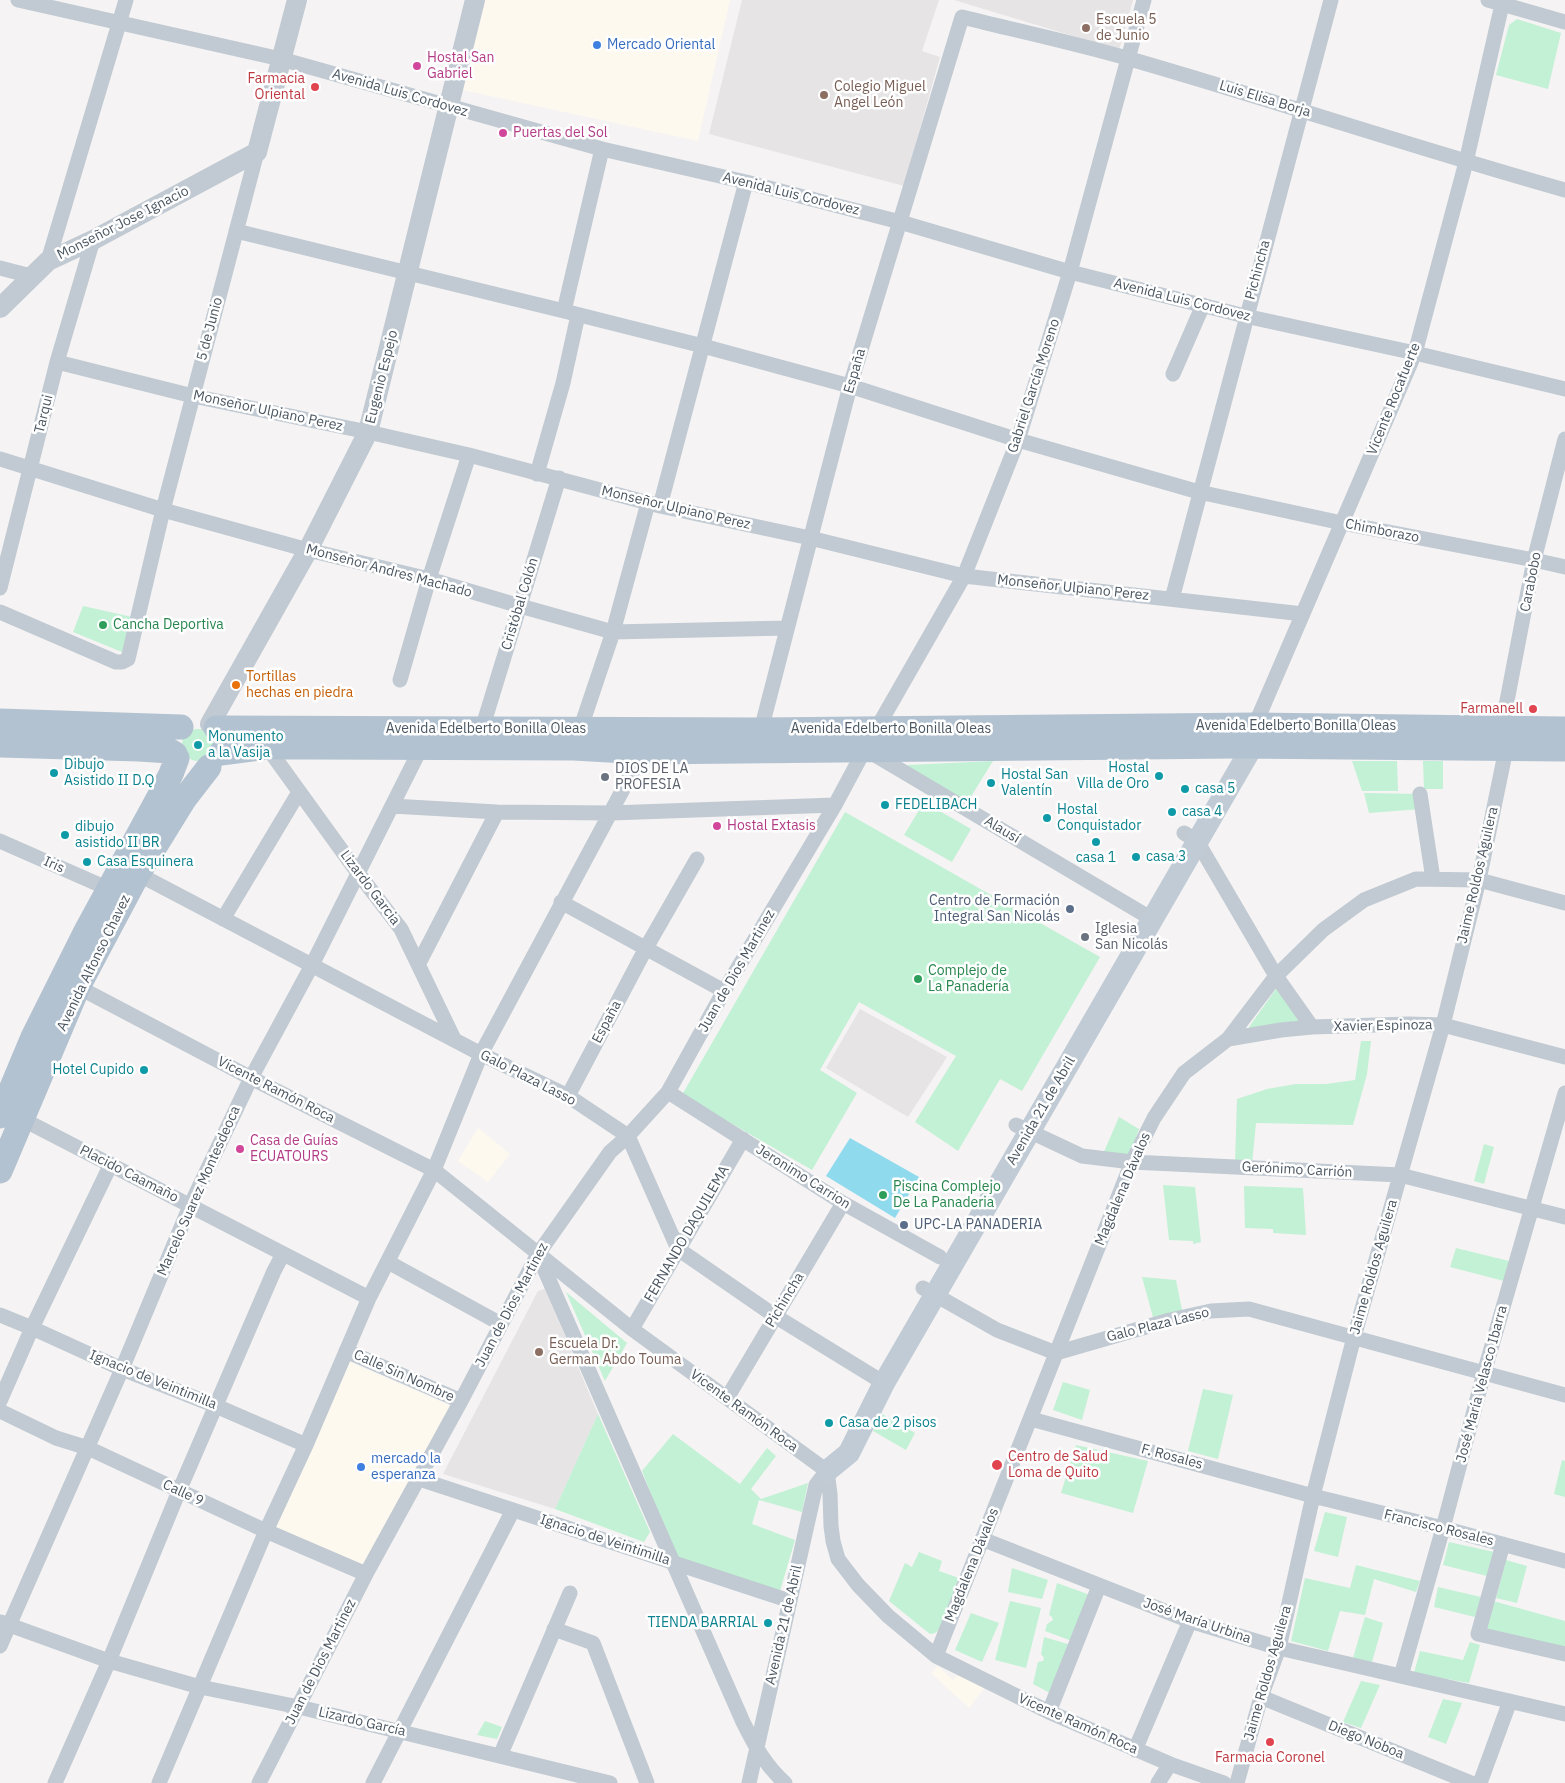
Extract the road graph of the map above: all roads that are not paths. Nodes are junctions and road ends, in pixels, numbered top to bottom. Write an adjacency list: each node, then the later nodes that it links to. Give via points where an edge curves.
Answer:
1 (18, 0): 10 (street, Avenida Luis Cordovez)
2 (126, 0): 10 (street)
3 (297, 0): 11 (street, 5 de Junio)
4 (475, 0): 13 (street, Eugenio Espejo)
5 (1144, 0): 12 (street, Gabriel García Moreno)
6 (1331, 0): 14 (street, Pichincha)
7 (1498, 1): 9 (street); 17 (street, Vicente Rocafuerte)
8 (962, 17): 12 (street, Luis Elisa Borja); 20 (street, España)
9 (1565, 22)
10 (119, 23): 11 (street, Avenida Luis Cordovez); 23 (street)
11 (281, 59): 13 (street, Avenida Luis Cordovez); 16 (street, 5 de Junio)
12 (1128, 59): 14 (street, Luis Elisa Borja); 25 (street, Gabriel García Moreno)
13 (448, 106): 15 (street, Avenida Luis Cordovez); 26 (street, Eugenio Espejo)
14 (1301, 110): 17 (street, Luis Elisa Borja); 31 (street, Pichincha)
15 (602, 149): 18 (street, Avenida Luis Cordovez); 30 (street)
16 (257, 152): 21 (street, 5 de Junio); 22 (street, Monseñor Jose Ignacio)
17 (1466, 162): 19 (street, Luis Elisa Borja); 33 (street, Vicente Rocafuerte)
18 (746, 182): 20 (street, Avenida Luis Cordovez); 32 (street)
19 (1565, 190)
20 (900, 222): 25 (street, Avenida Luis Cordovez); 36 (street, España)
21 (236, 231): 26 (street, Chimborazo); 38 (street, 5 de Junio)
22 (93, 240): 23 (street, Monseñor Jose Ignacio); 34 (street, Tarqui)
23 (48, 261): 27 (street, Monseñor Jose Ignacio)
24 (0, 268): 27 (street)
25 (1070, 272): 28 (street, Avenida Luis Cordovez); 41 (street, Gabriel García Moreno)
26 (407, 274): 30 (street, Chimborazo); 39 (street, Eugenio Espejo)
27 (31, 276): 29 (street, Monseñor Jose Ignacio)
28 (1203, 305): 31 (street, Avenida Luis Cordovez); 35 (street)
29 (0, 308)
30 (571, 312): 32 (street, Chimborazo); 45 (street, via 562,384)
31 (1245, 316): 33 (street, Avenida Luis Cordovez); 47 (street, Pichincha)
32 (703, 346): 36 (street, Chimborazo); 48 (street)
33 (1415, 353): 37 (street, Avenida Luis Cordovez); 50 (street, Vicente Rocafuerte)
34 (57, 362): 38 (street, Monseñor Ulpiano Perez); 44 (street, Tarqui)
35 (1173, 374)
36 (850, 386): 41 (street, Chimborazo); 51 (street, España)
37 (1565, 390)
38 (193, 396): 39 (street, Monseñor Ulpiano Perez); 49 (street, 5 de Junio)
39 (368, 432): 42 (street, Monseñor Ulpiano Perez); 52 (street, Eugenio Espejo)
40 (1565, 439): 53 (street, Carabobo)
41 (1018, 440): 47 (street, Chimborazo); 55 (street, Gabriel García Moreno)
42 (469, 455): 45 (street, Monseñor Ulpiano Perez); 56 (street)
43 (0, 459): 44 (street, Monseñor Andres Machado)
44 (31, 468): 49 (street, Monseñor Andres Machado); 57 (street, Tarqui)
45 (537, 474): 46 (street, Monseñor Ulpiano Perez)
46 (559, 478): 48 (street, Monseñor Ulpiano Perez); 59 (street, Cristóbal Colón)
47 (1199, 492): 50 (street, Chimborazo); 58 (street, Pichincha)
48 (654, 505): 51 (street, Monseñor Ulpiano Perez); 63 (street)
49 (163, 510): 52 (street, Monseñor Andres Machado); 60 (street, 5 de Junio, via 128,658 122,662)
50 (1342, 524): 53 (street, Chimborazo); 61 (street, Vicente Rocafuerte)
51 (810, 538): 55 (street, Monseñor Ulpiano Perez); 62 (street, España)
52 (308, 550): 56 (street, Monseñor Andres Machado); 66 (street, Eugenio Espejo)
53 (1534, 560): 54 (street, Chimborazo); 72 (street, Carabobo)
54 (1565, 567)
55 (964, 576): 58 (street, Monseñor Ulpiano Perez); 73 (street, Gabriel García Moreno)
56 (429, 579): 59 (street, Monseñor Andres Machado); 64 (street)
57 (0, 588)
58 (1172, 599): 61 (street, Monseñor Ulpiano Perez)
59 (520, 606): 63 (street, Monseñor Andres Machado); 69 (street, Cristóbal Colón)
60 (0, 612)
61 (1303, 614): 74 (street, Vicente Rocafuerte)
62 (786, 628): 63 (street, Monseñor Andres Machado); 71 (street, España)
63 (613, 632): 70 (street)
64 (400, 680)
65 (0, 721): 67 (main road)
66 (213, 726): 67 (main road, via 198,720); 69 (main road, Avenida Edelberto Bonilla Oleas); 82 (main road, via 222,740)
67 (180, 727): 81 (main road, via 174,740)
68 (1565, 729): 72 (main road, Avenida Edelberto Bonilla Oleas)
69 (482, 730): 70 (main road, Avenida Edelberto Bonilla Oleas)
70 (580, 730): 71 (main road, Avenida Edelberto Bonilla Oleas)
71 (761, 730): 73 (main road, Avenida Edelberto Bonilla Oleas)
72 (1504, 738): 74 (main road, Avenida Edelberto Bonilla Oleas); 79 (main road, Avenida Edelberto Bonilla Oleas); 97 (street, Jaime Roldos Aguilera)
73 (870, 739): 74 (main road, Avenida Edelberto Bonilla Oleas); 80 (main road, Avenida Edelberto Bonilla Oleas); 87 (street, Juan de Dios Martinez); 101 (street, Alausí)
74 (1248, 739): 91 (main road, Avenida 21 de Abril)
75 (0, 745): 78 (main road)
76 (261, 748): 77 (main road, Avenida Edelberto Bonilla Oleas); 82 (main road, Avenida Edelberto Bonilla Oleas); 84 (street, Lizardo Garcia); 85 (main road, via 217,771)
77 (421, 748): 80 (main road, Avenida Edelberto Bonilla Oleas, via 574,748); 88 (street, Marcelo Suarez Montesdeoca)
78 (139, 749): 81 (main road, via 170,751); 83 (main road, via 163,761)
79 (1565, 749)
80 (643, 752): 90 (street)
81 (176, 756): 82 (main road, via 195,769); 83 (main road, Avenida Alfonso Chavez)
82 (215, 760): 85 (main road, Avenida Alfonso Chavez)
83 (166, 784): 98 (main road, Avenida Alfonso Chavez)
84 (299, 792): 94 (street, Lizardo Garcia); 102 (street)
85 (189, 793): 95 (main road, Avenida Alfonso Chavez)
86 (1420, 794): 96 (street)
87 (835, 805): 90 (street); 108 (street, Juan de Dios Martinez)
88 (392, 806): 89 (street); 94 (street, Marcelo Suarez Montesdeoca)
89 (498, 812): 90 (street); 104 (street)
90 (611, 813): 99 (street)
91 (1190, 837): 101 (main road, Avenida 21 de Abril); 106 (street)
92 (0, 842): 98 (street, Iris)
93 (697, 859): 103 (street, España)
94 (358, 873): 104 (street, Lizardo Garcia, via 401,929); 105 (street, Marcelo Suarez Montesdeoca)
95 (138, 874): 102 (street, Galo Plaza Lasso); 107 (main road, Avenida Alfonso Chavez)
96 (1432, 879): 97 (street, Magdalena Dávalos); 106 (street, Magdalena Dávalos, via 1416,879 1364,900 1323,930)
97 (1479, 880): 100 (street, Magdalena Dávalos); 109 (street, Jaime Roldos Aguilera)
98 (109, 889): 119 (main road, Avenida Alfonso Chavez, via 33,1037)
99 (561, 902): 103 (street); 113 (street)
100 (1565, 903)
101 (1146, 915): 120 (main road, Avenida 21 de Abril)
102 (223, 920): 105 (street, Galo Plaza Lasso)
103 (646, 948): 108 (street); 118 (street, España)
104 (419, 963): 111 (street, Lizardo Garcia)
105 (312, 965): 111 (street, Galo Plaza Lasso); 115 (street, Marcelo Suarez Montesdeoca)
106 (1276, 976): 110 (street); 112 (street, Magdalena Dávalos)
107 (78, 987): 115 (street, Vicente Ramón Roca); 119 (main road, Avenida Alfonso Chavez)
108 (724, 991): 116 (street, Juan de Dios Martinez)
109 (1443, 1025): 110 (street, Xavier Espinoza); 114 (street, Xavier Espinoza); 127 (street, Jaime Roldos Aguilera)
110 (1312, 1027): 112 (street, Xavier Espinoza)
111 (454, 1039): 113 (street, Galo Plaza Lasso)
112 (1228, 1039): 123 (street, Magdalena Dávalos, via 1184,1073 1154,1118)
113 (481, 1054): 118 (street, Galo Plaza Lasso); 125 (street)
114 (1565, 1057)
115 (251, 1078): 125 (street, Vicente Ramón Roca); 129 (street, Marcelo Suarez Montesdeoca)
116 (668, 1092): 121 (street, Juan de Dios Martinez); 122 (street, Jeronimo Carrion)
117 (1565, 1093): 130 (street, José María Velasco Ibarra)
118 (568, 1096): 121 (street, Galo Plaza Lasso)
119 (11, 1118): 124 (street, Placido Caamaño); 126 (main road, Avenida Alfonso Chavez)
120 (1023, 1128): 123 (street, Gerónimo Carrión, via 1082,1156); 135 (main road, Avenida 21 de Abril); 137 (main road, Avenida 21 de Abril)
121 (628, 1136): 132 (street); 134 (street, Juan de Dios Martinez, via 610,1152)
122 (743, 1139): 128 (street, Jeronimo Carrion); 132 (street, FERNANDO DAQUILEMA)
123 (1132, 1162): 127 (street, Gerónimo Carrión); 146 (street, Magdalena Dávalos)
124 (111, 1164): 129 (street, Placido Caamaño); 142 (street)
125 (434, 1170): 134 (street, Vicente Ramón Roca); 136 (street)
126 (0, 1171)
127 (1400, 1175): 130 (street, Gerónimo Carrión); 144 (street, Jaime Roldos Aguilera)
128 (843, 1203): 135 (street, Jeronimo Carrion); 140 (street, Pichincha)
129 (190, 1206): 133 (street, Placido Caamaño); 147 (street, Marcelo Suarez Montesdeoca)
130 (1532, 1208): 131 (street, Gerónimo Carrión); 148 (street, José María Velasco Ibarra)
131 (1565, 1217)
132 (678, 1248): 140 (street); 143 (street, FERNANDO DAQUILEMA)
133 (283, 1254): 138 (street, Placido Caamaño); 154 (street)
134 (538, 1254): 141 (street, Juan de Dios Martinez); 143 (street, Vicente Ramón Roca); 169 (street)
135 (940, 1257): 137 (main road, Avenida 21 de Abril)
136 (388, 1262): 138 (street); 141 (street)
137 (929, 1291): 146 (street, via 997,1330); 149 (main road, Avenida 21 de Abril)
138 (370, 1298): 145 (street)
139 (0, 1315): 142 (street, Ignacio de Veintimilla)
140 (776, 1316): 149 (street); 151 (street, Pichincha)
141 (501, 1324): 153 (street, Juan de Dios Martinez)
142 (32, 1328): 147 (street, Ignacio de Veintimilla); 152 (street)
143 (632, 1329): 151 (street, Vicente Ramón Roca)
144 (1354, 1337): 146 (street, Galo Plaza Lasso, via 1249,1309 1170,1320); 148 (street, Galo Plaza Lasso); 162 (street, Jaime Roldos Aguilera)
145 (346, 1352): 153 (street, Calle Sin Nombre); 157 (street)
146 (1056, 1352): 156 (street, Magdalena Dávalos)
147 (122, 1369): 154 (street, Ignacio de Veintimilla); 158 (street, Marcelo Suarez Montesdeoca)
148 (1484, 1373): 150 (street, Galo Plaza Lasso); 164 (street, José María Velasco Ibarra)
149 (878, 1379): 159 (main road, Avenida 21 de Abril, via 835,1446)
150 (1565, 1395)
151 (727, 1398): 159 (street, Vicente Ramón Roca)
152 (0, 1401)
153 (461, 1401): 160 (street, Juan de Dios Martinez)
154 (216, 1406): 157 (street, Ignacio de Veintimilla); 161 (street)
155 (0, 1412): 158 (street, Calle 9, via 56,1438)
156 (1031, 1419): 162 (street, F. Rosales); 166 (street, Magdalena Dávalos)
157 (306, 1445): 165 (street)
158 (88, 1448): 161 (street, Calle 9); 175 (street, Marcelo Suarez Montesdeoca)
159 (827, 1471): 173 (street, Avenida 21 de Abril, via 816,1485); 180 (street, via 833,1541 838,1559 858,1586 888,1616)
160 (419, 1479): 163 (street, Ignacio de Veintimilla); 170 (street, Juan de Dios Martinez)
161 (179, 1491): 165 (street, Calle 9); 181 (street)
162 (1312, 1496): 164 (street, Francisco Rosales); 178 (street, Jaime Roldos Aguilera)
163 (513, 1510): 169 (street, Ignacio de Veintimilla); 189 (street)
164 (1443, 1528): 167 (street, Francisco Rosales); 182 (street, José María Velasco Ibarra)
165 (266, 1531): 170 (street, Calle 9); 183 (street)
166 (982, 1539): 171 (street, José María Urbina); 180 (street, Magdalena Dávalos)
167 (1502, 1544): 168 (street, Francisco Rosales); 179 (street, via 1478,1634)
168 (1565, 1561)
169 (672, 1562): 173 (street, Ignacio de Veintimilla); 190 (street)
170 (366, 1574): 186 (street, Juan de Dios Martinez)
171 (1099, 1586): 174 (street, José María Urbina); 187 (street)
172 (570, 1593): 176 (street)
173 (790, 1601): 190 (street, Avenida 21 de Abril)
174 (1190, 1621): 178 (street, José María Urbina); 191 (street)
175 (4, 1623): 177 (street, Marcelo Suarez Montesdeoca); 181 (street, Lizardo García)
176 (554, 1629): 192 (street); 199 (street, via 593,1643)
177 (0, 1646)
178 (1278, 1648): 182 (street, José María Urbina); 184 (street, Jaime Roldos Aguilera)
179 (1565, 1654)
180 (936, 1656): 187 (street, Vicente Ramón Roca)
181 (109, 1660): 183 (street, Lizardo García); 194 (street)
182 (1401, 1676): 185 (street, José María Urbina)
183 (200, 1687): 186 (street, Lizardo García); 195 (street)
184 (1261, 1697): 204 (street, Jaime Roldos Aguilera); 205 (street, Diego Noboa)
185 (1510, 1702): 188 (street, José María Urbina); 206 (street)
186 (299, 1707): 189 (street, Lizardo García); 196 (street, Juan de Dios Martinez)
187 (1049, 1712): 191 (street, Vicente Ramón Roca)
188 (1565, 1714)
189 (400, 1731): 192 (street, Lizardo García); 197 (street)
190 (756, 1746): 200 (street, Avenida 21 de Abril); 201 (street, via 772,1771)
191 (1135, 1750): 193 (street, Vicente Ramón Roca)
192 (500, 1756): 198 (street, Lizardo García)
193 (1170, 1764): 202 (street); 203 (street, Vicente Ramón Roca)
194 (55, 1783)
195 (159, 1783)
196 (259, 1783)
197 (373, 1783)
198 (610, 1783)
199 (647, 1783)
200 (749, 1783)
201 (785, 1783)
202 (1158, 1783)
203 (1224, 1783)
204 (1237, 1783)
205 (1471, 1783)
206 (1480, 1783)

